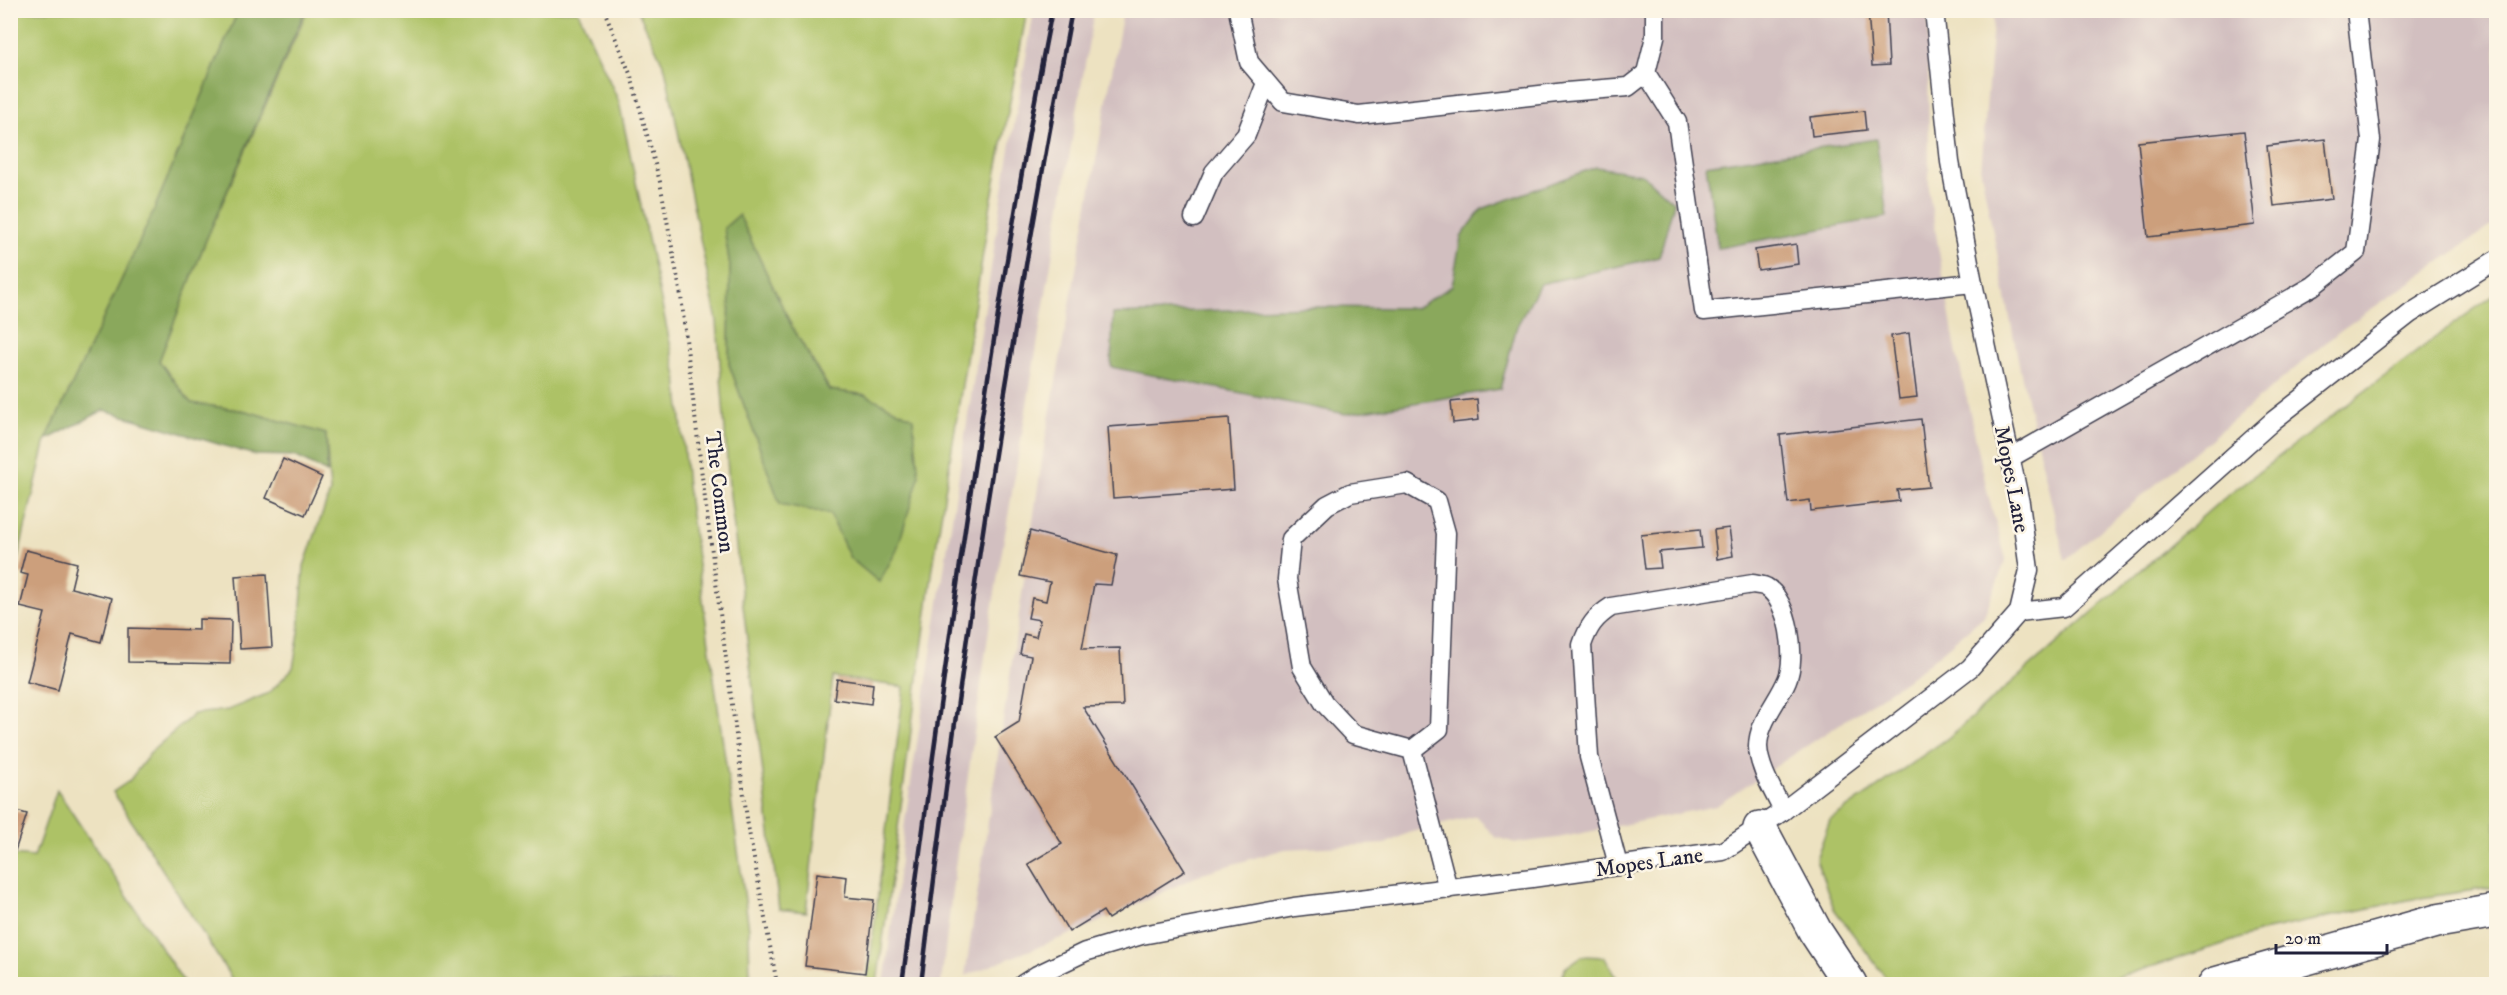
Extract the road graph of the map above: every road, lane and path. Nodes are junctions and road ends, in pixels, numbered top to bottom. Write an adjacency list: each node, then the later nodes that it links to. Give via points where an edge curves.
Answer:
1 (604, 10): 18 (path, The Common, via 631,76 660,182 681,296 747,814)
2 (1239, 10): 7 (lane, via 1249,62)
3 (1655, 10): 6 (lane, via 1655,37)
4 (1934, 10): 10 (lane, Mopes Lane, via 1950,162)
5 (2356, 10): 11 (lane, via 2371,140 2356,252 2313,286)
6 (1646, 74): 7 (lane, via 1628,87 1359,115 1283,102); 10 (lane, via 1677,122 1704,311)
7 (1266, 83): 8 (lane, via 1246,135 1214,172)
8 (1194, 218)
9 (2496, 260): 12 (lane, via 2411,313 2274,420 2064,607)
10 (1973, 283): 11 (lane, Mopes Lane)
11 (2010, 458): 12 (lane, Mopes Lane, via 2029,570)
12 (2019, 612): 14 (lane, Mopes Lane, via 1970,669)
13 (1412, 750): 13 (lane, via 1439,729 1446,533 1437,501 1407,484 1350,493 1327,505 1291,539 1287,579 1302,667 1324,703 1353,734); 16 (lane)
14 (1771, 820): 15 (lane, Mopes Lane, via 1723,851); 15 (lane, via 1758,746 1770,709 1788,679 1791,662 1788,624 1776,595 1765,586 1753,584 1611,607 1587,628 1581,645 1589,757); 20 (street, via 1815,931)
15 (1618, 865): 16 (lane, Mopes Lane)
16 (1448, 889): 19 (lane, Mopes Lane, via 1294,908 1142,935 1085,952)
17 (2496, 912): 21 (street, via 2437,921)
18 (777, 984)
19 (1023, 984)
20 (1850, 984)
21 (2215, 984)

